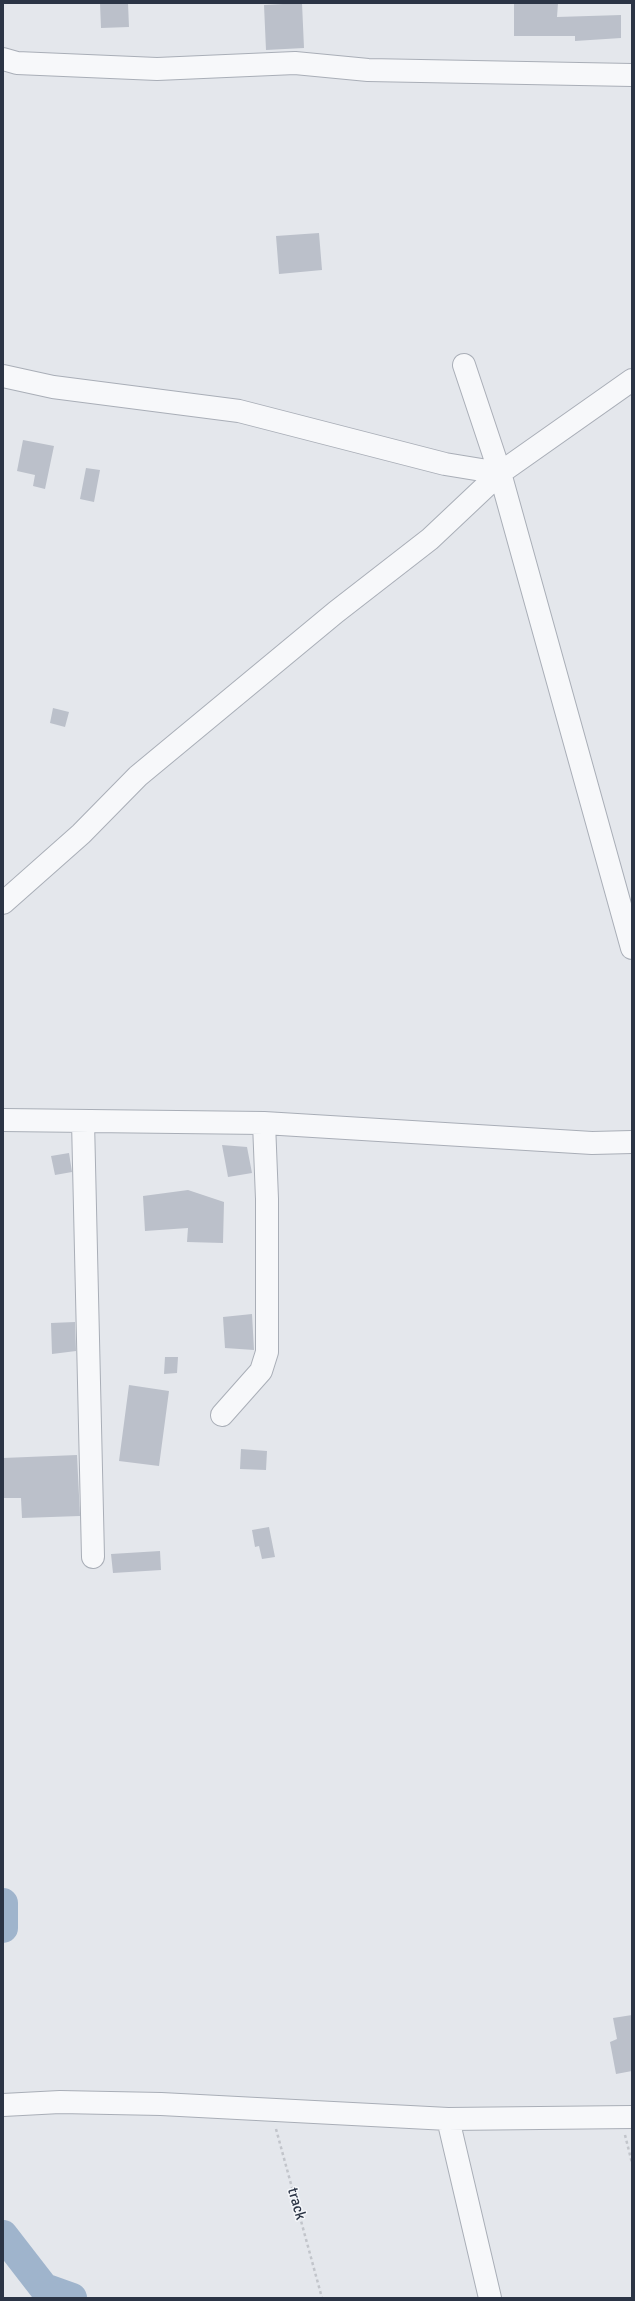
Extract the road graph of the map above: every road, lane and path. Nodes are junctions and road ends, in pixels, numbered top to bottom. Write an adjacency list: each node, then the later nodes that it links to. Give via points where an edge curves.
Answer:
1 (3, 59): 2 (street, via 17,63 157,69 295,63 368,70)
2 (632, 75)
3 (464, 365): 6 (street)
4 (3, 376): 6 (street, via 53,387 238,411 445,464)
5 (632, 380): 6 (street)
6 (500, 473): 7 (street, via 430,539 336,612 138,776 81,834); 8 (street)
7 (3, 903)
8 (632, 948)
9 (3, 1120): 10 (street)
10 (83, 1121): 11 (street); 14 (street)
11 (264, 1123): 12 (street, via 592,1143); 13 (street, via 268,1208 267,1352 261,1371)
12 (632, 1142)
13 (222, 1415)
14 (93, 1557)
15 (3, 2105): 16 (street, via 60,2102)
16 (270, 2110): 18 (street); 20 (path, track)
17 (626, 2117): 18 (street); 19 (path)
18 (448, 2119): 21 (street)
19 (632, 2163)
20 (322, 2298)
21 (490, 2298)

